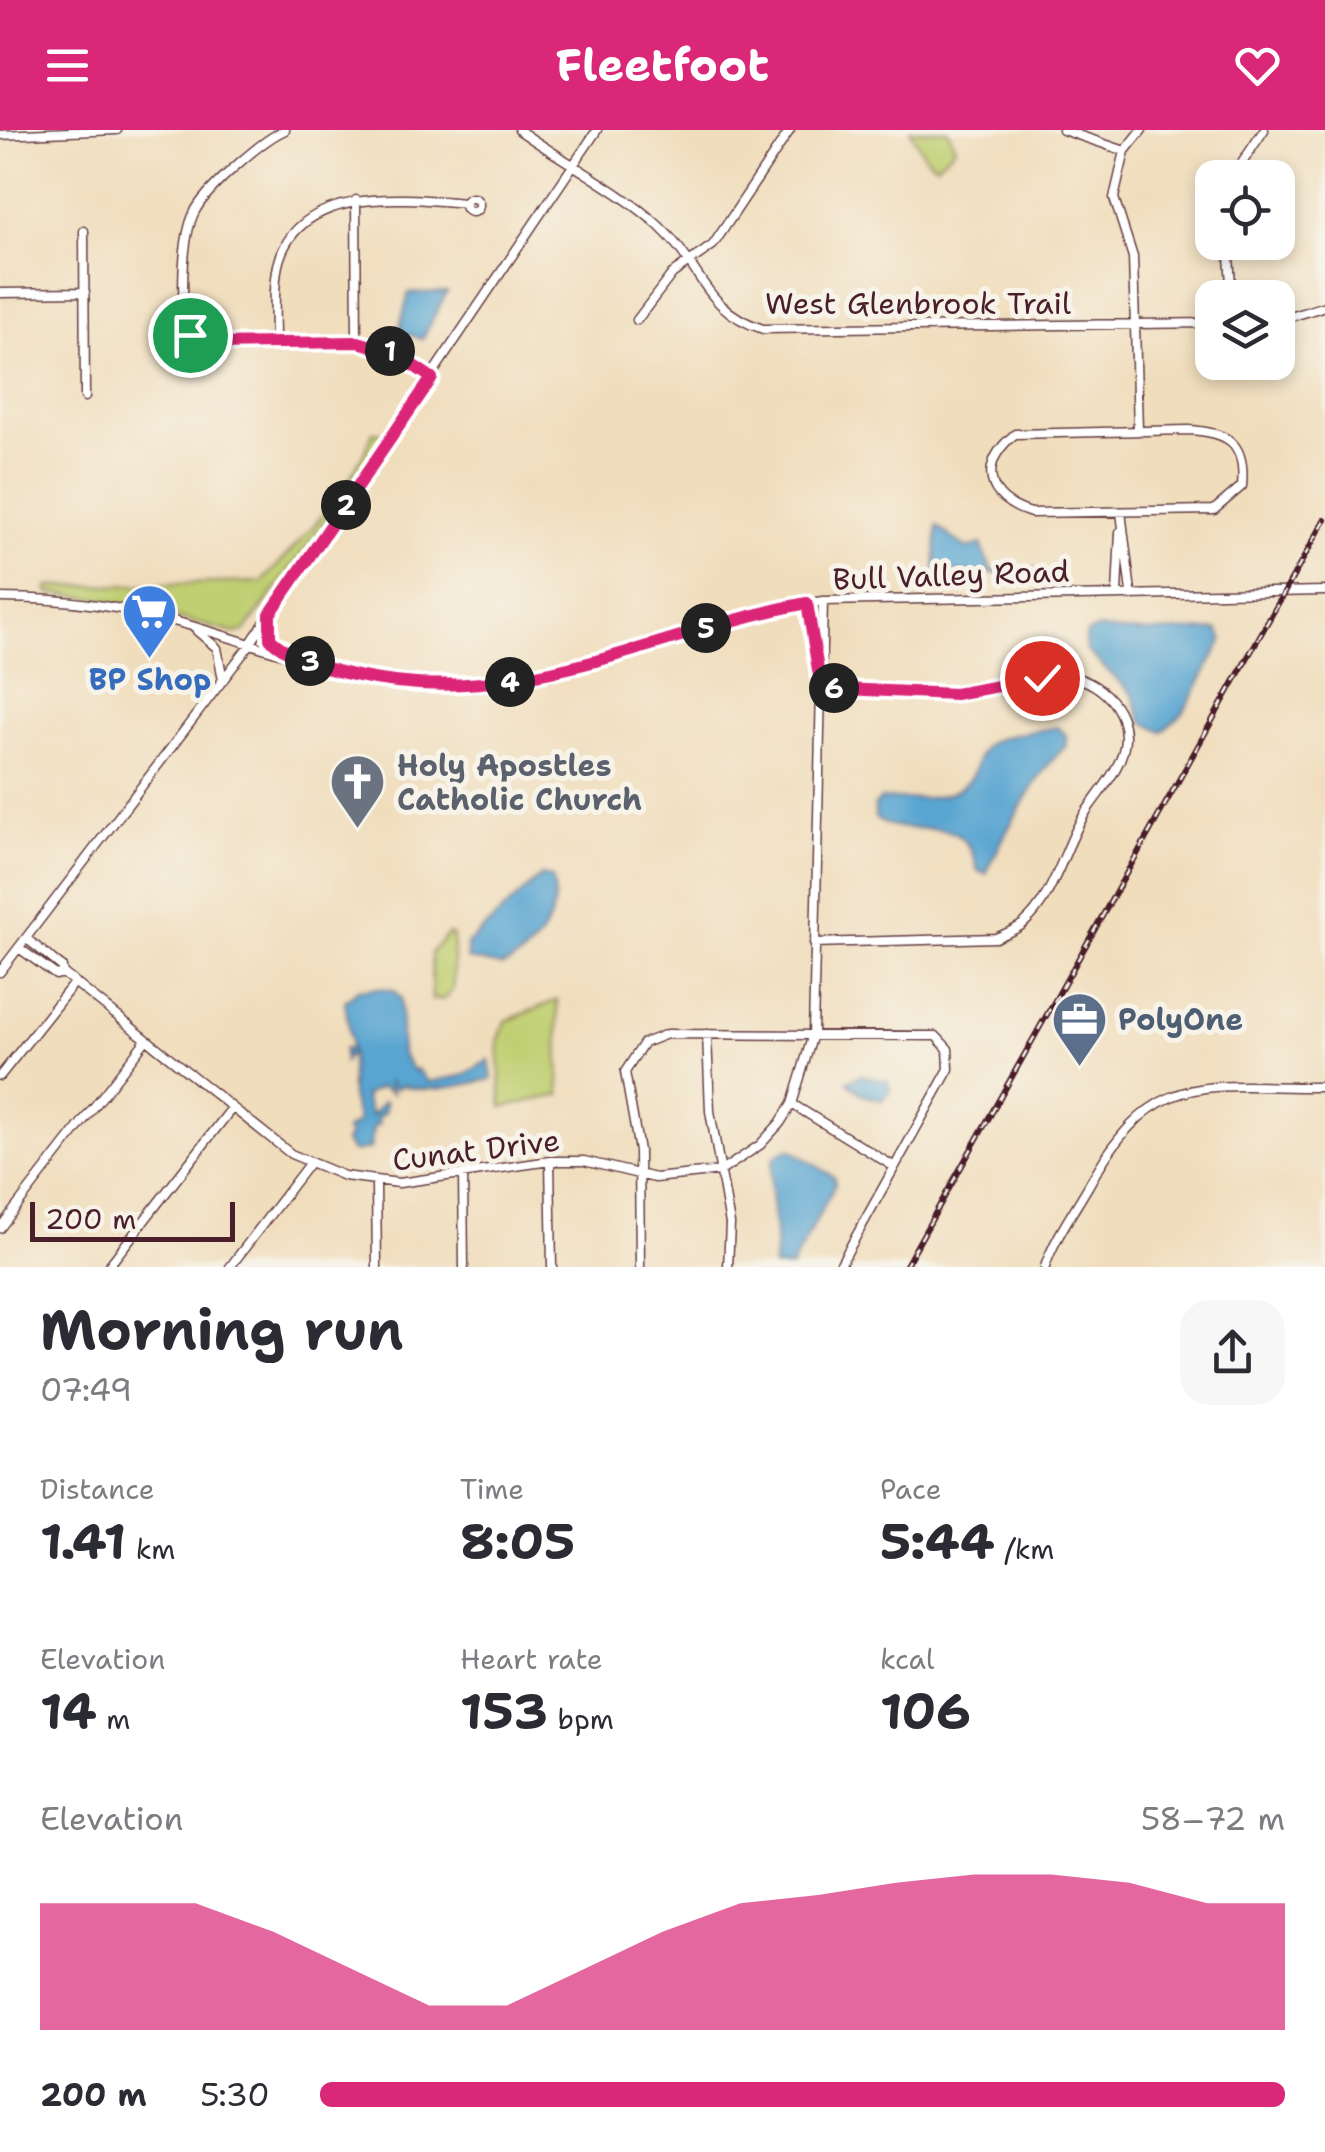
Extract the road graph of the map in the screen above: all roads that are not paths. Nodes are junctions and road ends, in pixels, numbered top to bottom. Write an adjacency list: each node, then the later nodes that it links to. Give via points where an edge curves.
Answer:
1 (117, 130): 9 (street)
2 (285, 130): 25 (street, via 195,211 184,255 193,338 206,344)
3 (518, 130): 13 (street, West Glenbrook Trail)
4 (596, 130): 13 (street)
5 (790, 130): 17 (street, via 726,230)
6 (1063, 130): 11 (street)
7 (1142, 130): 11 (street)
8 (1264, 130): 12 (street)
9 (64, 132): 10 (street)
10 (0, 135)
11 (1125, 152): 24 (street, via 1114,198 1133,257)
12 (1244, 160)
13 (572, 167): 17 (street, West Glenbrook Trail, via 659,226); 27 (street)
14 (356, 200): 15 (street); 25 (street, via 310,219 290,242 279,262); 26 (street)
15 (465, 203)
16 (84, 230): 18 (street)
17 (689, 261): 22 (street, via 654,293); 24 (street, West Glenbrook Trail, via 734,320 762,328)
18 (85, 292): 19 (street); 28 (street)
19 (0, 293)
20 (1325, 306): 21 (street)
21 (1295, 316)
22 (637, 320)
23 (1195, 323): 24 (street, West Glenbrook Trail)
24 (1136, 325): 29 (street)
25 (275, 342): 26 (street)
26 (358, 342): 27 (street, via 393,352)
27 (432, 378): 37 (street)
28 (85, 397)
29 (1138, 430): 30 (street, via 1219,432 1244,466 1242,486 1214,510); 30 (street, via 1015,434 997,448 990,474 996,493 1031,514)
30 (1122, 512): 32 (street); 33 (street)
31 (1325, 590): 33 (street, Bull Valley Road)
32 (1116, 592): 33 (street, Bull Valley Road); 35 (street, Bull Valley Road)
33 (1131, 592)
34 (0, 598): 38 (street, Bull Valley Road, via 66,601)
35 (823, 602): 36 (street, Bull Valley Road); 40 (street, Cunat Drive)
36 (807, 603): 40 (street, Cunat Drive); 41 (street, Bull Valley Road, via 496,684 441,687)
37 (270, 614): 39 (street); 41 (street, via 270,639)
38 (190, 625): 39 (street, Bull Valley Road); 42 (street, via 217,648)
39 (248, 647): 41 (street, Bull Valley Road); 42 (street)
40 (821, 668): 43 (street, Cunat Drive)
41 (326, 669)
42 (223, 680): 44 (street)
43 (821, 688): 45 (street, Cunat Drive); 45 (street, via 955,694 1054,675 1092,682 1114,704 1124,746 1023,924 996,938)
44 (27, 939): 46 (street); 48 (street, Cunat Drive)
45 (814, 943): 51 (street, Cunat Drive)
46 (19, 948): 47 (street); 48 (street, Cunat Drive)
47 (0, 972)
48 (62, 973): 49 (street, Cunat Drive)
49 (74, 983): 52 (street, Cunat Drive); 53 (street)
50 (707, 1034): 51 (street); 60 (street); 62 (street, via 654,1037 632,1057 624,1089 638,1132)
51 (812, 1034): 55 (street, Cunat Drive); 59 (street, via 928,1033 943,1042 950,1069)
52 (146, 1040): 56 (street, Cunat Drive); 64 (street)
53 (0, 1076)
54 (1325, 1087): 73 (street, via 1197,1089 1153,1104 1117,1136)
55 (792, 1104): 59 (street); 60 (street, Cunat Drive, via 760,1146)
56 (232, 1108): 58 (street, Cunat Drive); 65 (street)
57 (550, 1161): 61 (street, Cunat Drive); 62 (street, Cunat Drive); 69 (street)
58 (308, 1164): 63 (street, Cunat Drive); 66 (street)
59 (893, 1166): 72 (street)
60 (720, 1171): 62 (street, Cunat Drive, via 682,1179); 71 (street, via 730,1224)
61 (463, 1174): 63 (street, Cunat Drive); 68 (street)
62 (638, 1174): 70 (street)
63 (376, 1184): 67 (street)
64 (0, 1228)
65 (108, 1267)
66 (230, 1267)
67 (377, 1267)
68 (464, 1267)
69 (552, 1267)
70 (640, 1267)
71 (728, 1267)
72 (839, 1267)
73 (1045, 1267)

